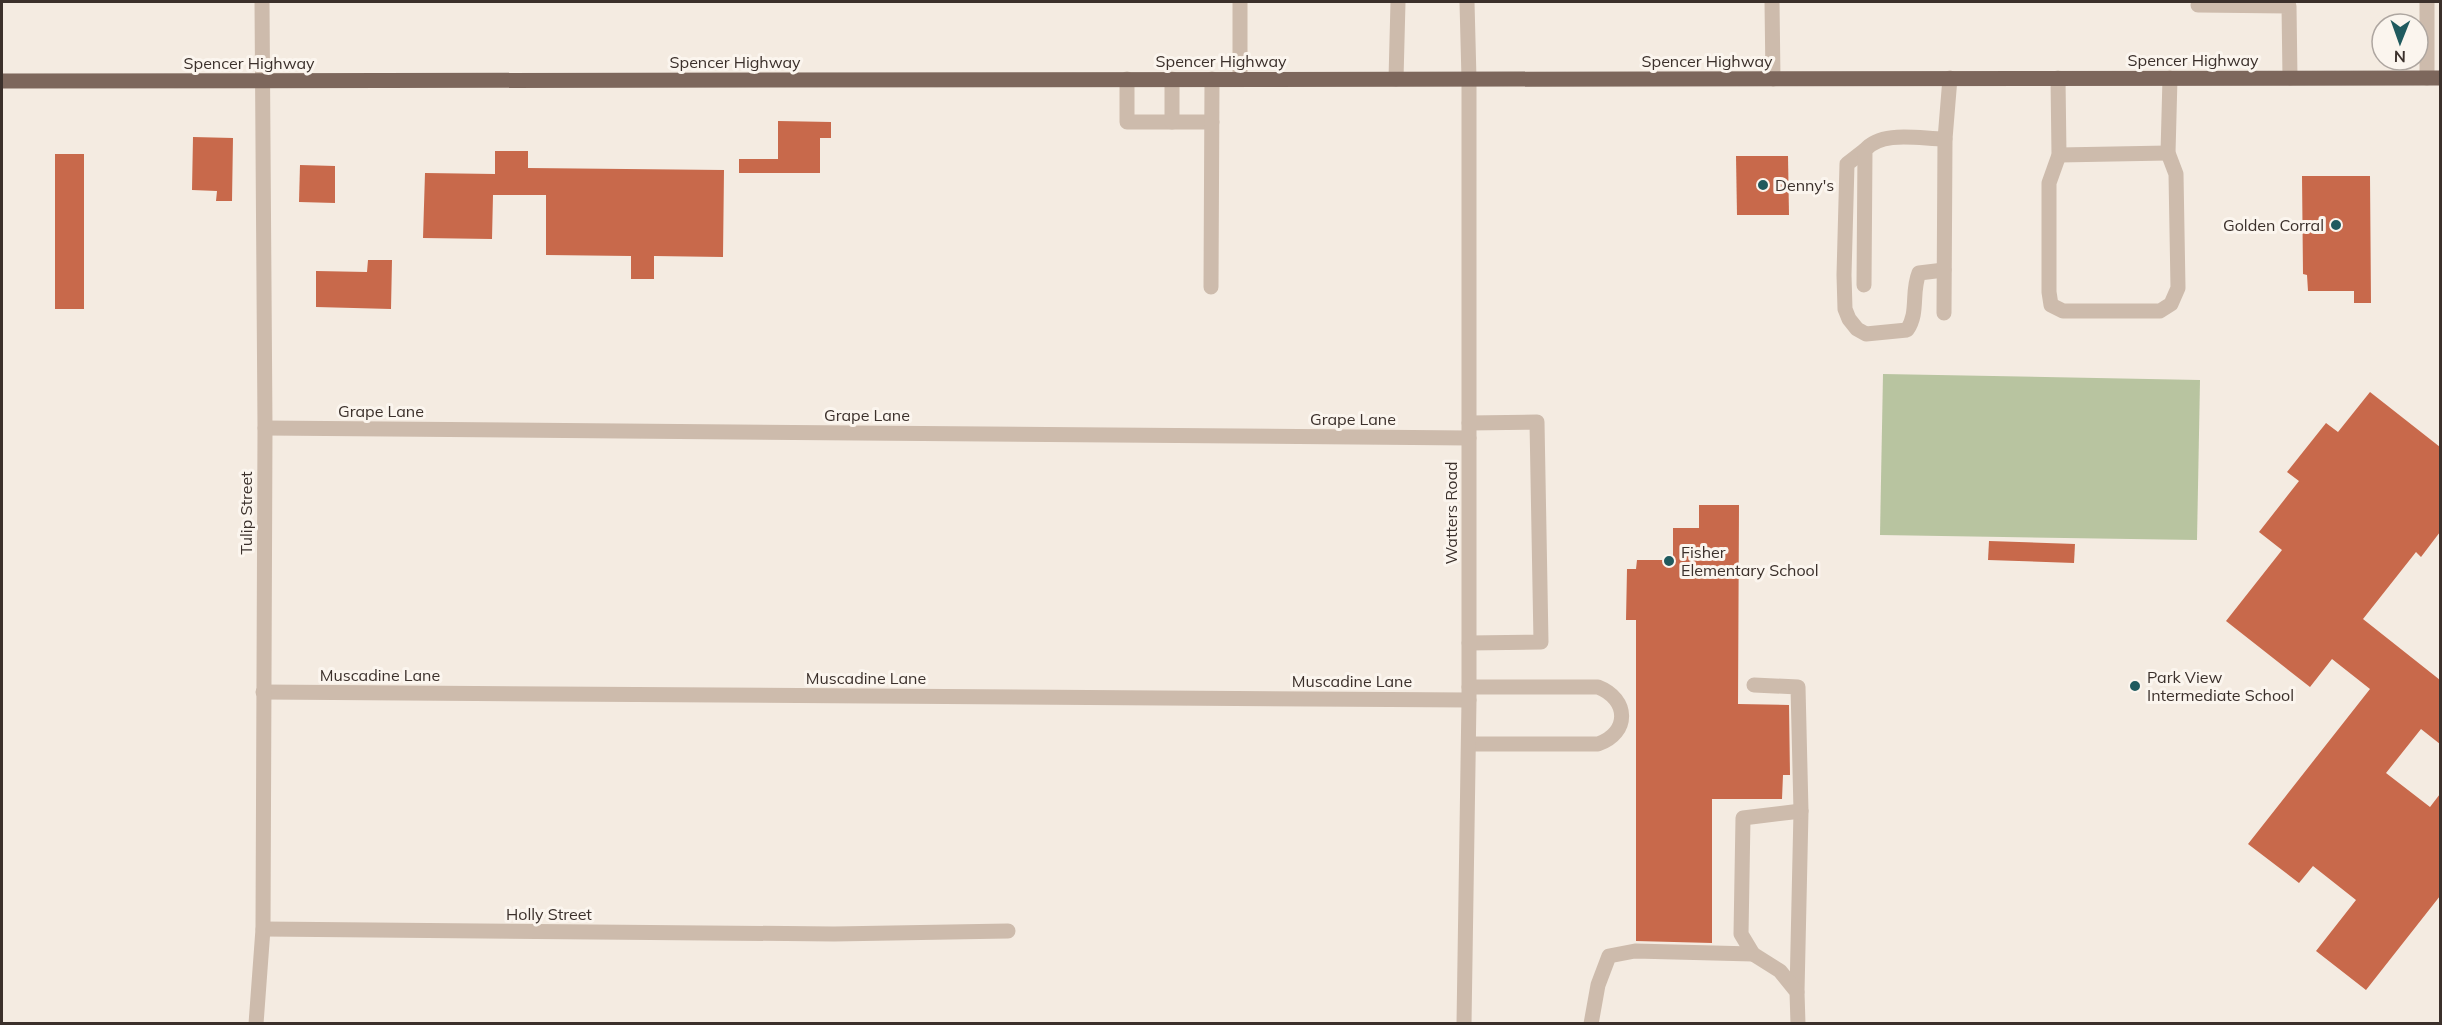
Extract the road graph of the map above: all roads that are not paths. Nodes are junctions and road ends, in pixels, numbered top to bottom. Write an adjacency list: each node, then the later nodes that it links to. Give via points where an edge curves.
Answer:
1 (262, 2): 21 (street, Tulip Street)
2 (1240, 2): 19 (street)
3 (1398, 2): 15 (street)
4 (1467, 2): 16 (street, Watters Road)
5 (1772, 2): 17 (street)
6 (2427, 2): 12 (street)
7 (2198, 5): 11 (street, via 2289,6)
8 (1950, 78): 9 (main road, Spencer Highway); 17 (main road, Spencer Highway); 24 (street)
9 (2058, 78): 10 (main road, Spencer Highway); 27 (street)
10 (2170, 78): 11 (main road, Spencer Highway); 26 (street)
11 (2290, 78): 12 (main road, Spencer Highway)
12 (2434, 78)
13 (1127, 79): 18 (main road, Spencer Highway); 21 (main road, Spencer Highway); 22 (street, via 1127,122)
14 (1212, 79): 18 (main road, Spencer Highway); 19 (main road, Spencer Highway); 23 (street)
15 (1396, 79): 16 (main road, Spencer Highway); 19 (main road, Spencer Highway)
16 (1469, 79): 17 (main road, Spencer Highway); 33 (street, Watters Road)
17 (1773, 79)
18 (1173, 80): 22 (street)
19 (1240, 80)
20 (2, 81): 21 (main road, Spencer Highway)
21 (262, 81): 32 (street, Tulip Street)
22 (1172, 122): 23 (street)
23 (1212, 122): 30 (street)
24 (1945, 139): 25 (street, via 1886,138 1872,142); 28 (street)
25 (1865, 150): 28 (street, via 1847,164 1844,275 1849,319 1866,334 1906,330 1913,322 1914,285 1919,273); 29 (street)
26 (2168, 153): 27 (street); 27 (street, via 2176,174 2178,288 2171,304 2160,311 2063,311 2051,305 2049,183)
27 (2059, 155)
28 (1944, 270): 31 (street)
29 (1864, 285)
30 (1211, 287)
31 (1944, 313)
32 (265, 428): 33 (street, Grape Lane); 36 (street, Tulip Street)
33 (1469, 430): 34 (street, Watters Road); 34 (street, Grape Lane, via 1537,422 1541,642)
34 (1469, 643): 37 (street, Watters Road)
35 (1754, 685): 39 (street, via 1798,687)
36 (263, 692): 37 (street, Muscadine Lane); 40 (street, Tulip Street)
37 (1469, 694): 38 (street, Watters Road); 38 (street, Muscadine Lane, via 1598,687 1618,703 1621,720 1613,735 1598,744)
38 (1469, 744): 45 (street, Watters Road)
39 (1800, 811): 42 (street, via 1743,818 1741,934); 43 (street)
40 (263, 929): 41 (street, Holly Street, via 834,934); 44 (street, Tulip Street)
41 (1008, 931)
42 (1753, 954): 43 (street, via 1780,972); 46 (street, via 1635,951 1609,956 1598,985)
43 (1797, 992): 47 (street)
44 (256, 1023)
45 (1464, 1023)
46 (1591, 1023)
47 (1798, 1023)

